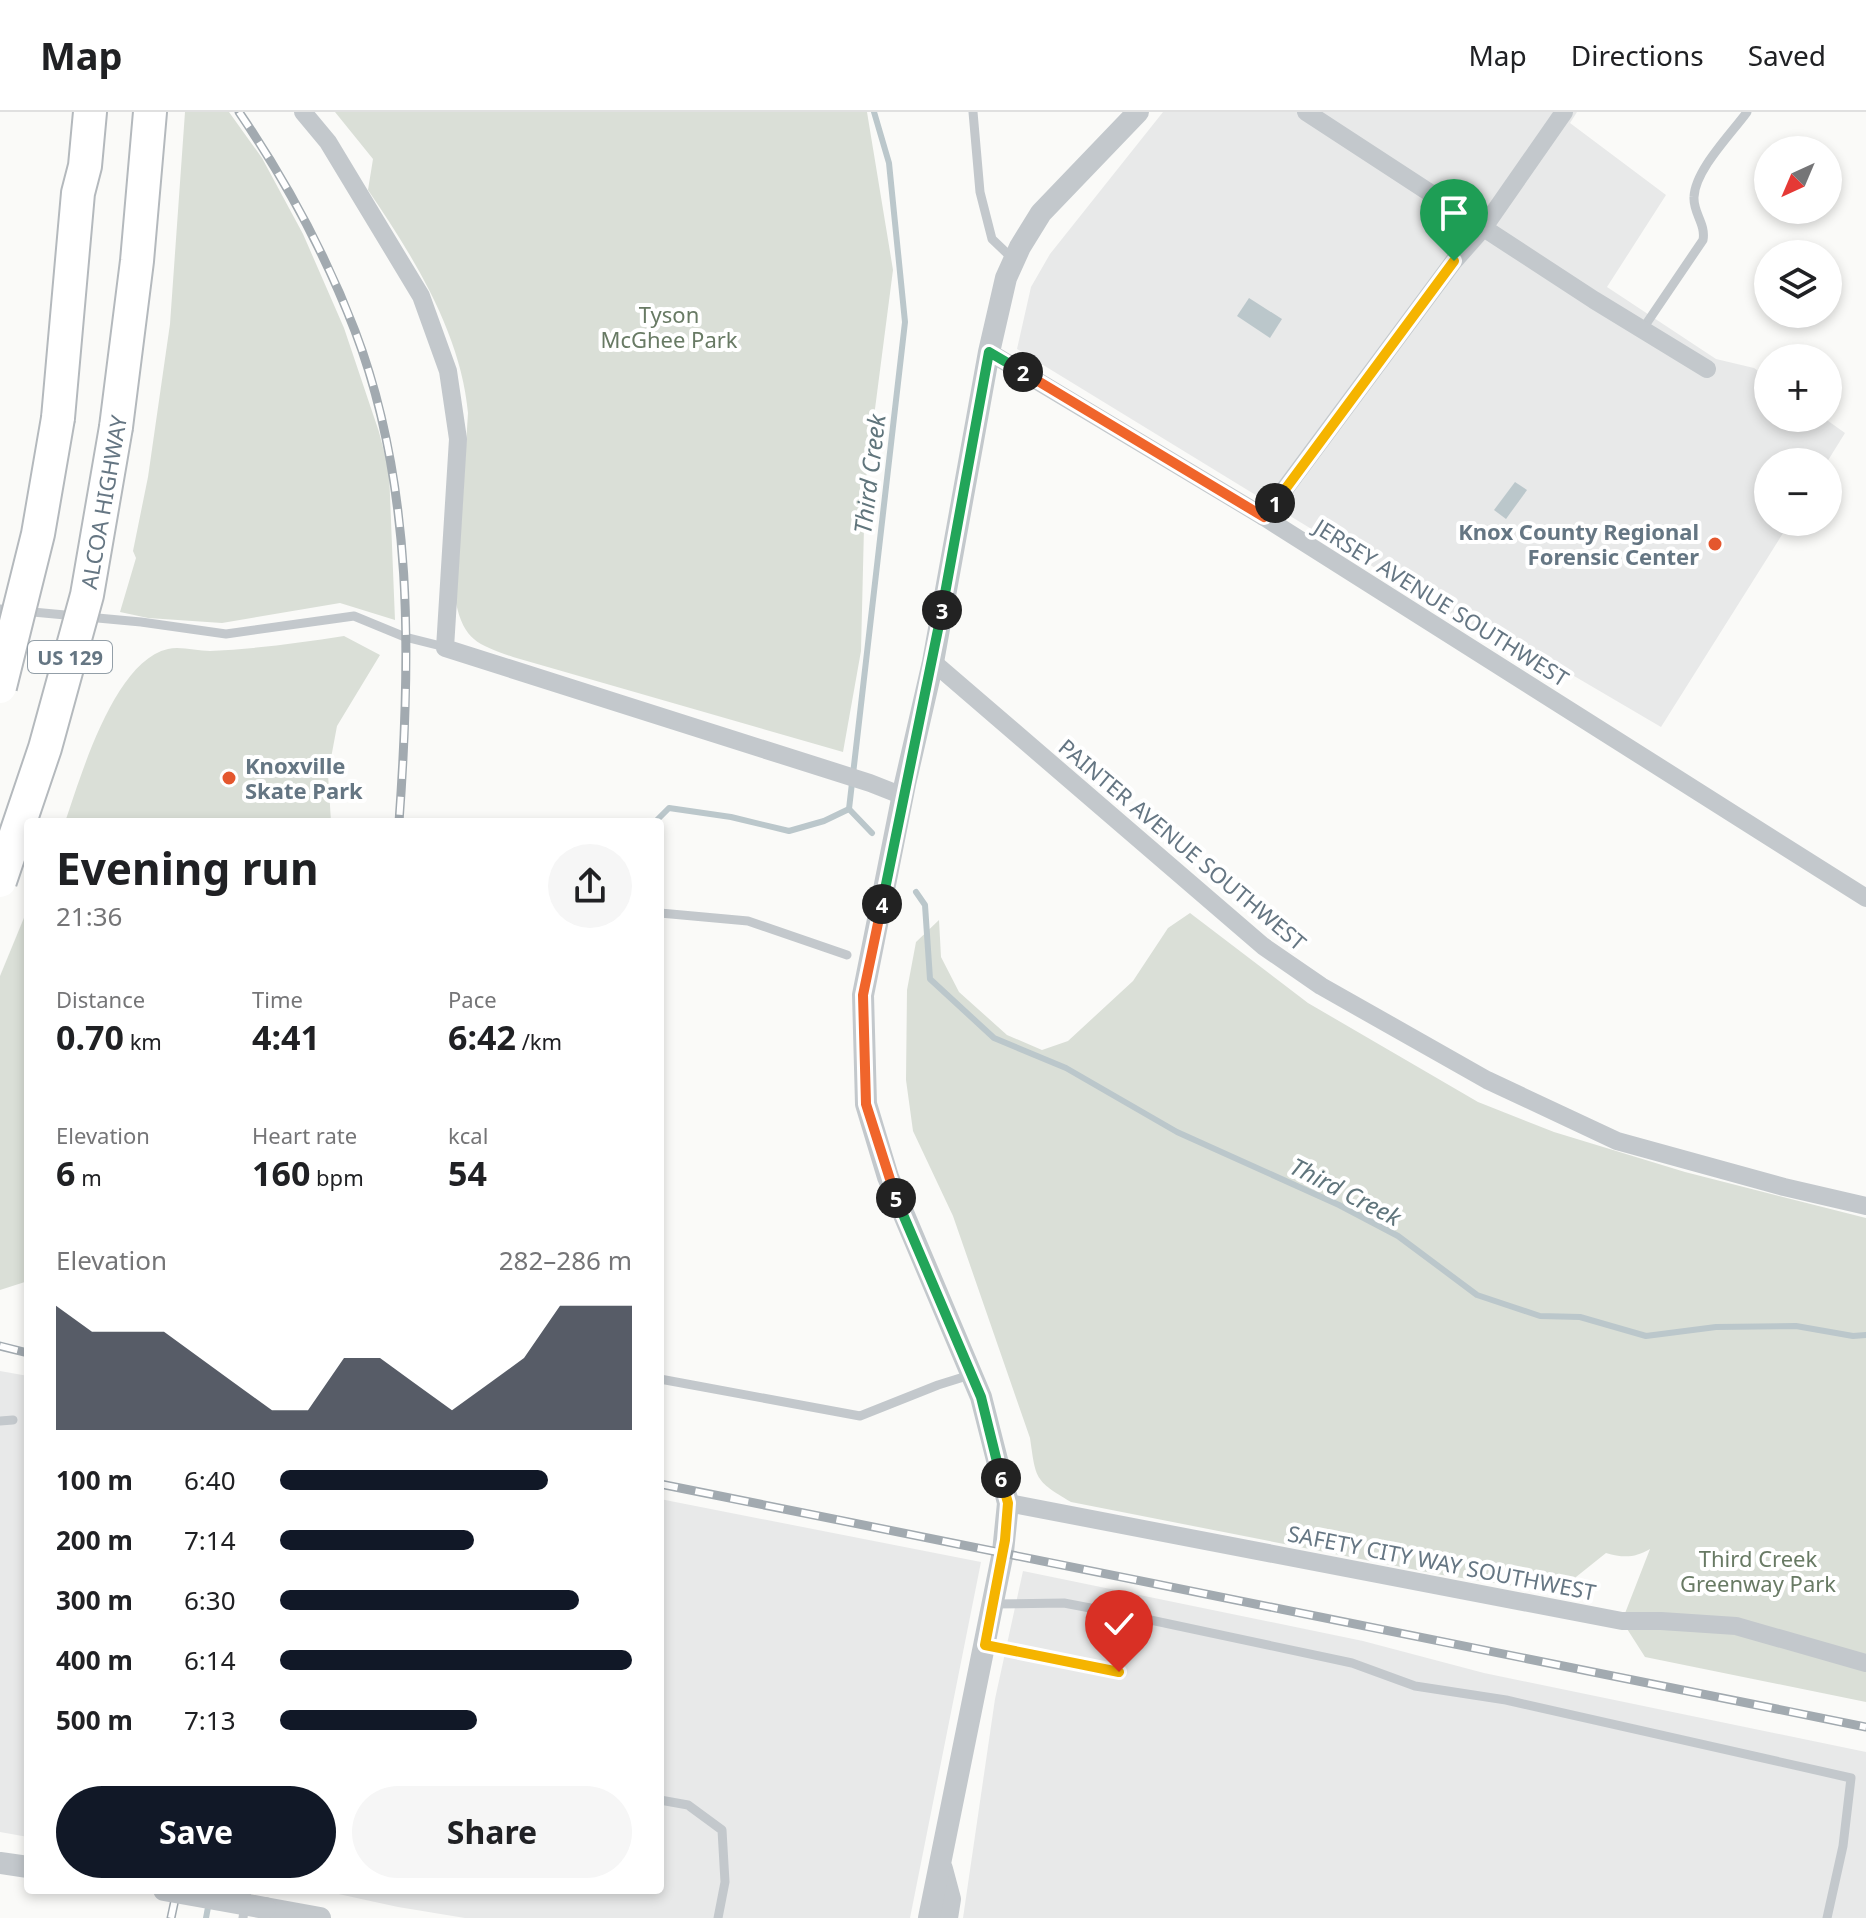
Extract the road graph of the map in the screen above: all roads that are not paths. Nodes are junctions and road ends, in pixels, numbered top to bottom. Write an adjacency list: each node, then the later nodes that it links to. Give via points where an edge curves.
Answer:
1 (73, 112): 10 (highway)
2 (90, 112): 10 (highway, US 129)
3 (150, 112): 22 (highway, ALCOA HIGHWAY / US 129, bridge, via 116,427 87,595 45,748)
4 (303, 112): 18 (street, via 328,142 421,296 448,371 458,439)
5 (973, 112): 12 (lane, via 980,192 992,239)
6 (1138, 112): 12 (street, via 1041,213)
7 (1306, 112): 11 (street)
8 (1564, 112): 11 (street)
9 (1747, 112): 13 (lane, via 1696,185 1694,205 1703,240)
10 (78, 193): 20 (highway, US 129, bridge, via 58,418 38,534)
11 (1484, 227): 13 (street); 16 (street)
12 (1014, 260): 14 (street)
13 (1642, 330): 15 (street)
14 (989, 352): 16 (street, JERSEY AVENUE SOUTHWEST); 19 (street)
15 (1707, 369)
16 (1264, 517): 23 (street, JERSEY AVENUE SOUTHWEST)
17 (0, 609): 18 (lane, via 226,634 354,616)
18 (445, 648): 21 (street)
19 (933, 662): 21 (street); 26 (street, PAINTER AVENUE SOUTHWEST, via 1263,946 1321,986 1487,1080 1617,1141)
20 (0, 687)
21 (903, 796): 27 (street, via 863,995 866,1104 888,1177)
22 (0, 881)
23 (1866, 898)
24 (664, 913): 25 (lane, via 748,921)
25 (847, 955)
26 (1866, 1206)
27 (972, 1375): 28 (lane, via 860,1416); 31 (street)
28 (664, 1380)
29 (13, 1420): 30 (lane)
30 (0, 1421)
31 (1008, 1503): 32 (street); 34 (street, SAFETY CITY WAY SOUTHWEST, via 1622,1621 1736,1626)
32 (993, 1604): 33 (street); 47 (lane, via 1064,1603 1127,1615 1352,1663 1415,1686 1506,1700 1851,1778)
33 (985, 1645): 35 (lane); 38 (street)
34 (1866, 1663)
35 (1119, 1672)
36 (664, 1801): 44 (lane, via 688,1805 722,1830 725,1882)
37 (0, 1863): 39 (street)
38 (941, 1865): 45 (street); 46 (street, via 950,1899)
39 (24, 1866)
40 (186, 1894): 43 (street, bridge)
41 (246, 1894): 42 (lane)
42 (243, 1918)
43 (320, 1918)
44 (718, 1918)
45 (929, 1918)
46 (947, 1918)
47 (1827, 1918)

